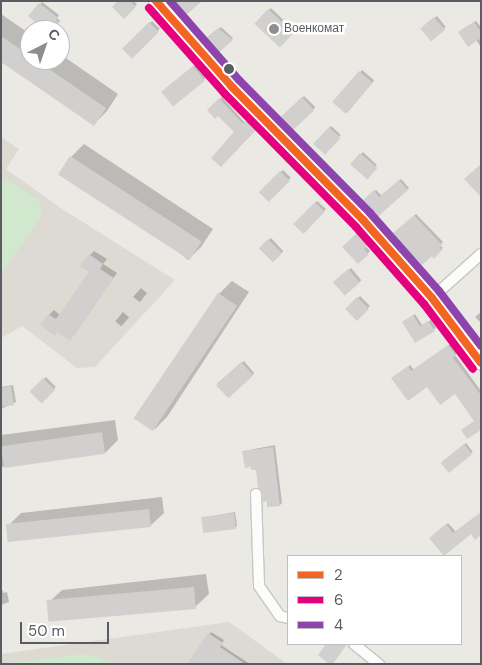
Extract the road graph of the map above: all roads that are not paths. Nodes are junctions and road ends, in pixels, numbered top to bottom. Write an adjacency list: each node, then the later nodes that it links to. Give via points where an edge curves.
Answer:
1 (156, 1): 3 (street, via 232,87 363,220)
2 (481, 254): 3 (street)
3 (432, 298): 4 (street)
4 (481, 362)
5 (256, 494): 6 (street, via 259,586 280,616)
6 (287, 618)
7 (355, 645): 8 (street)
8 (379, 664)

